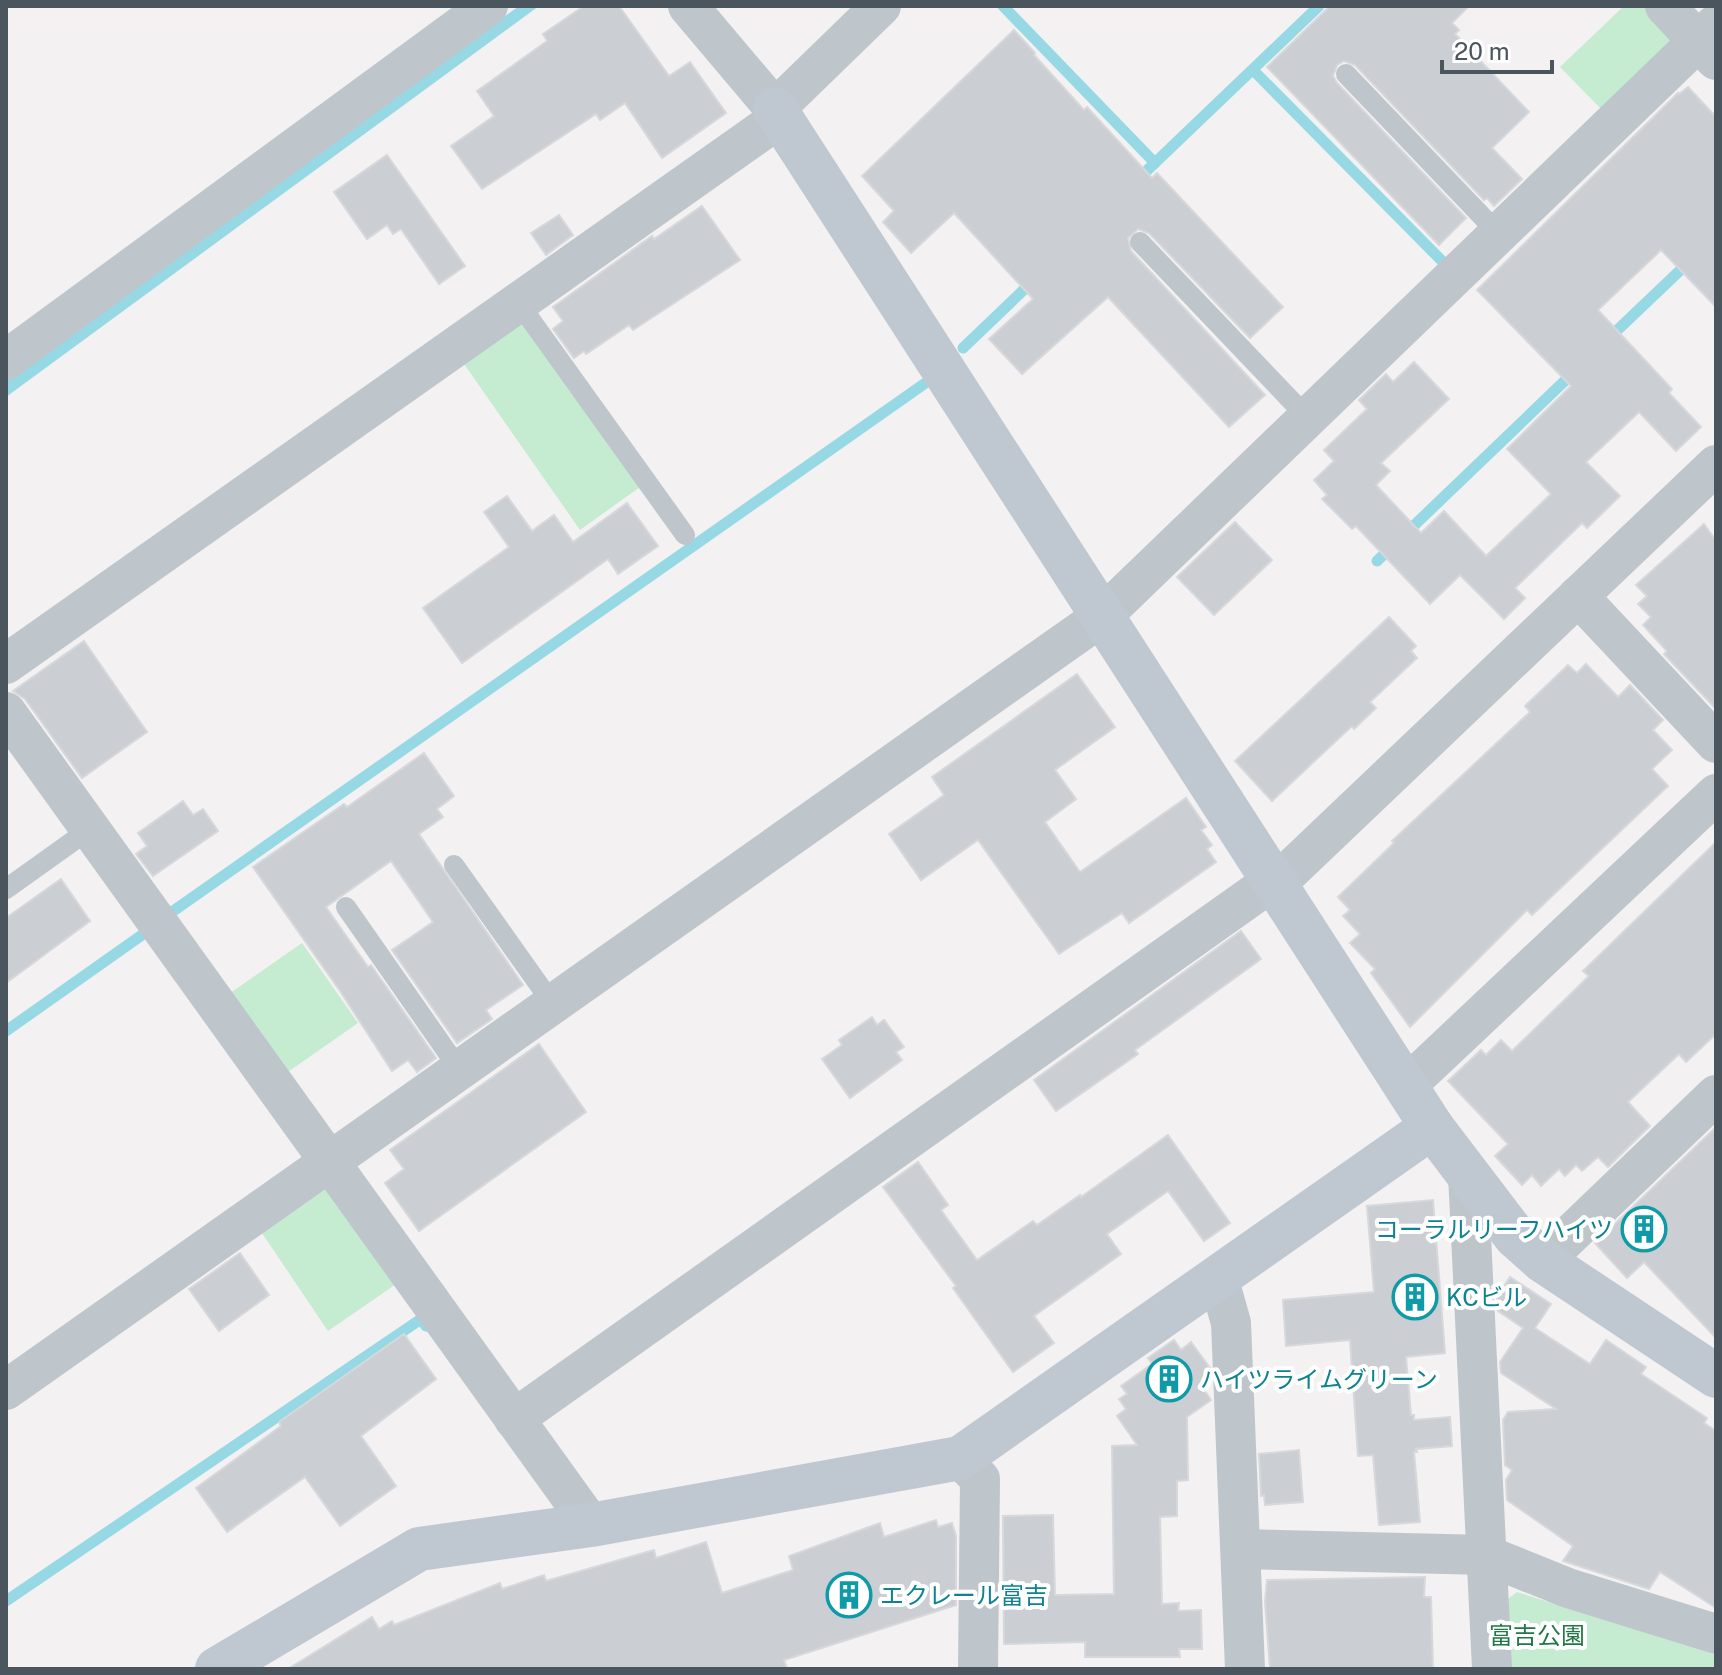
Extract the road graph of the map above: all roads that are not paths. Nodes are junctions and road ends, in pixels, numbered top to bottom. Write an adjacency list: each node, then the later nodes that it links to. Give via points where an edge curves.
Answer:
1 (488, 6): 11 (street)
2 (688, 6): 7 (street)
3 (881, 6): 7 (street)
4 (1665, 6): 5 (street)
5 (1710, 42): 8 (street)
6 (1346, 74): 8 (lane)
7 (778, 113): 10 (street); 16 (street)
8 (1498, 233): 12 (street)
9 (1140, 242): 12 (lane)
10 (518, 302): 14 (lane); 17 (street)
11 (6, 360)
12 (1307, 417): 16 (street)
13 (1716, 465): 15 (street)
14 (685, 535)
15 (1578, 596): 19 (street); 23 (street)
16 (1101, 617): 23 (street); 26 (street)
17 (6, 664)
18 (6, 712): 21 (street)
19 (1716, 743)
20 (1716, 794): 28 (street)
21 (90, 829): 24 (lane); 31 (street)
22 (454, 865): 26 (lane)
23 (1275, 882): 28 (street); 37 (street)
24 (6, 889)
25 (346, 907): 27 (lane)
26 (552, 1003): 27 (street)
27 (459, 1069): 31 (street)
28 (1405, 1087): 30 (street)
29 (1716, 1095): 33 (street)
30 (1432, 1127): 32 (street); 34 (street)
31 (330, 1161): 36 (street); 37 (street)
32 (1468, 1174): 33 (street, via 1515,1236); 41 (street)
33 (1543, 1261): 35 (street)
34 (1218, 1277): 38 (street); 40 (street, via 1231,1323)
35 (1716, 1376)
36 (6, 1390)
37 (514, 1419): 39 (street)
38 (960, 1458): 39 (street); 44 (street, via 980,1479)
39 (591, 1525): 43 (street, via 419,1549)
40 (1241, 1549): 41 (street); 45 (street)
41 (1486, 1555): 42 (street, via 1568,1588); 46 (street)
42 (1716, 1634)
43 (217, 1669)
44 (978, 1669)
45 (1245, 1669)
46 (1492, 1669)

